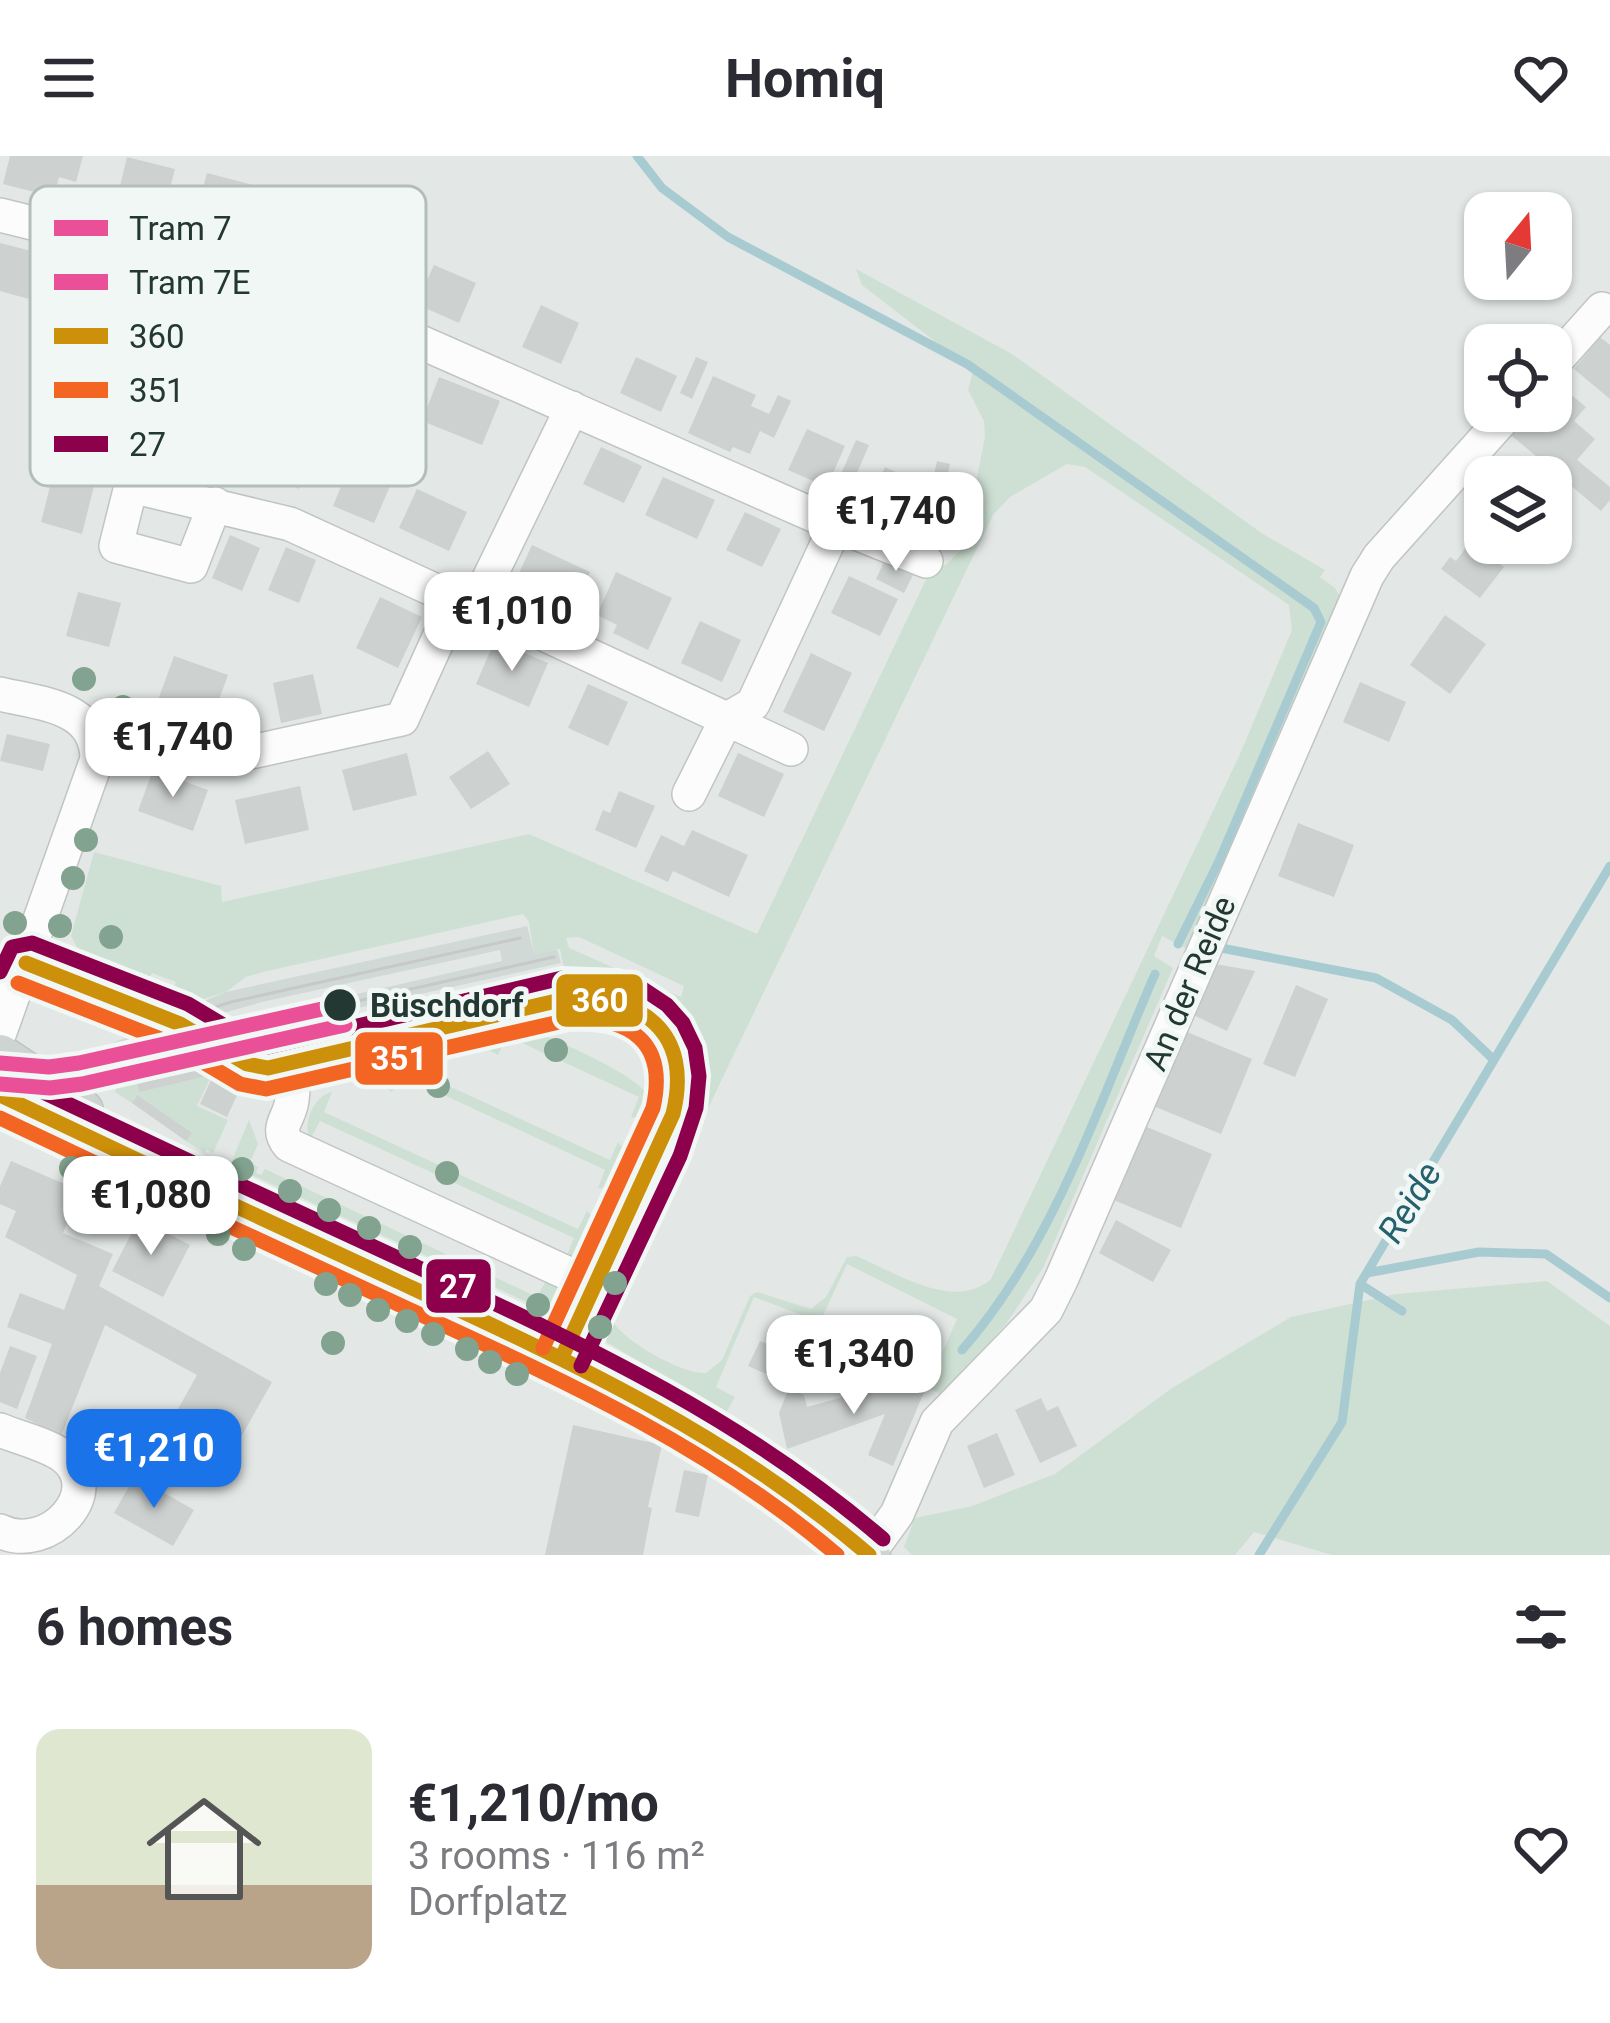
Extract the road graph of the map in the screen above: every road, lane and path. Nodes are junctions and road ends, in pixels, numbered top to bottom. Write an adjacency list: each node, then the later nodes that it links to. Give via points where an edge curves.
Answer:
1 (0, 215): 2 (street)
2 (30, 222)
3 (1602, 309): 4 (street)
4 (1572, 343)
5 (426, 344): 6 (street)
6 (572, 408): 9 (street); 11 (street)
7 (1491, 432): 27 (street, An der Reide, via 1366,576 1046,1310 937,1422 897,1514)
8 (215, 504): 11 (street, via 290,524)
9 (836, 525): 10 (street); 13 (street, via 753,704)
10 (926, 561)
11 (466, 601): 13 (street); 14 (street, via 402,718 228,757 148,728)
12 (0, 694): 14 (street, via 75,715)
13 (726, 720): 15 (street); 16 (street)
14 (94, 734): 17 (street, via 94,770)
15 (791, 748)
16 (688, 794)
17 (26, 963): 18 (street); 20 (street, via 180,1024 248,1064)
18 (0, 1032)
19 (0, 1056): 22 (main road)
20 (286, 1071): 23 (street, via 292,1101 281,1127 290,1145); 23 (street, via 565,999 610,997 641,1010 675,1054 676,1102)
21 (0, 1095): 22 (main road)
22 (208, 1194): 24 (main road)
23 (593, 1286): 24 (street)
24 (562, 1357): 27 (main road, via 720,1444)
25 (0, 1430): 26 (street, via 63,1456 79,1476 70,1514 46,1534 29,1540)
26 (0, 1531)
27 (869, 1554)

